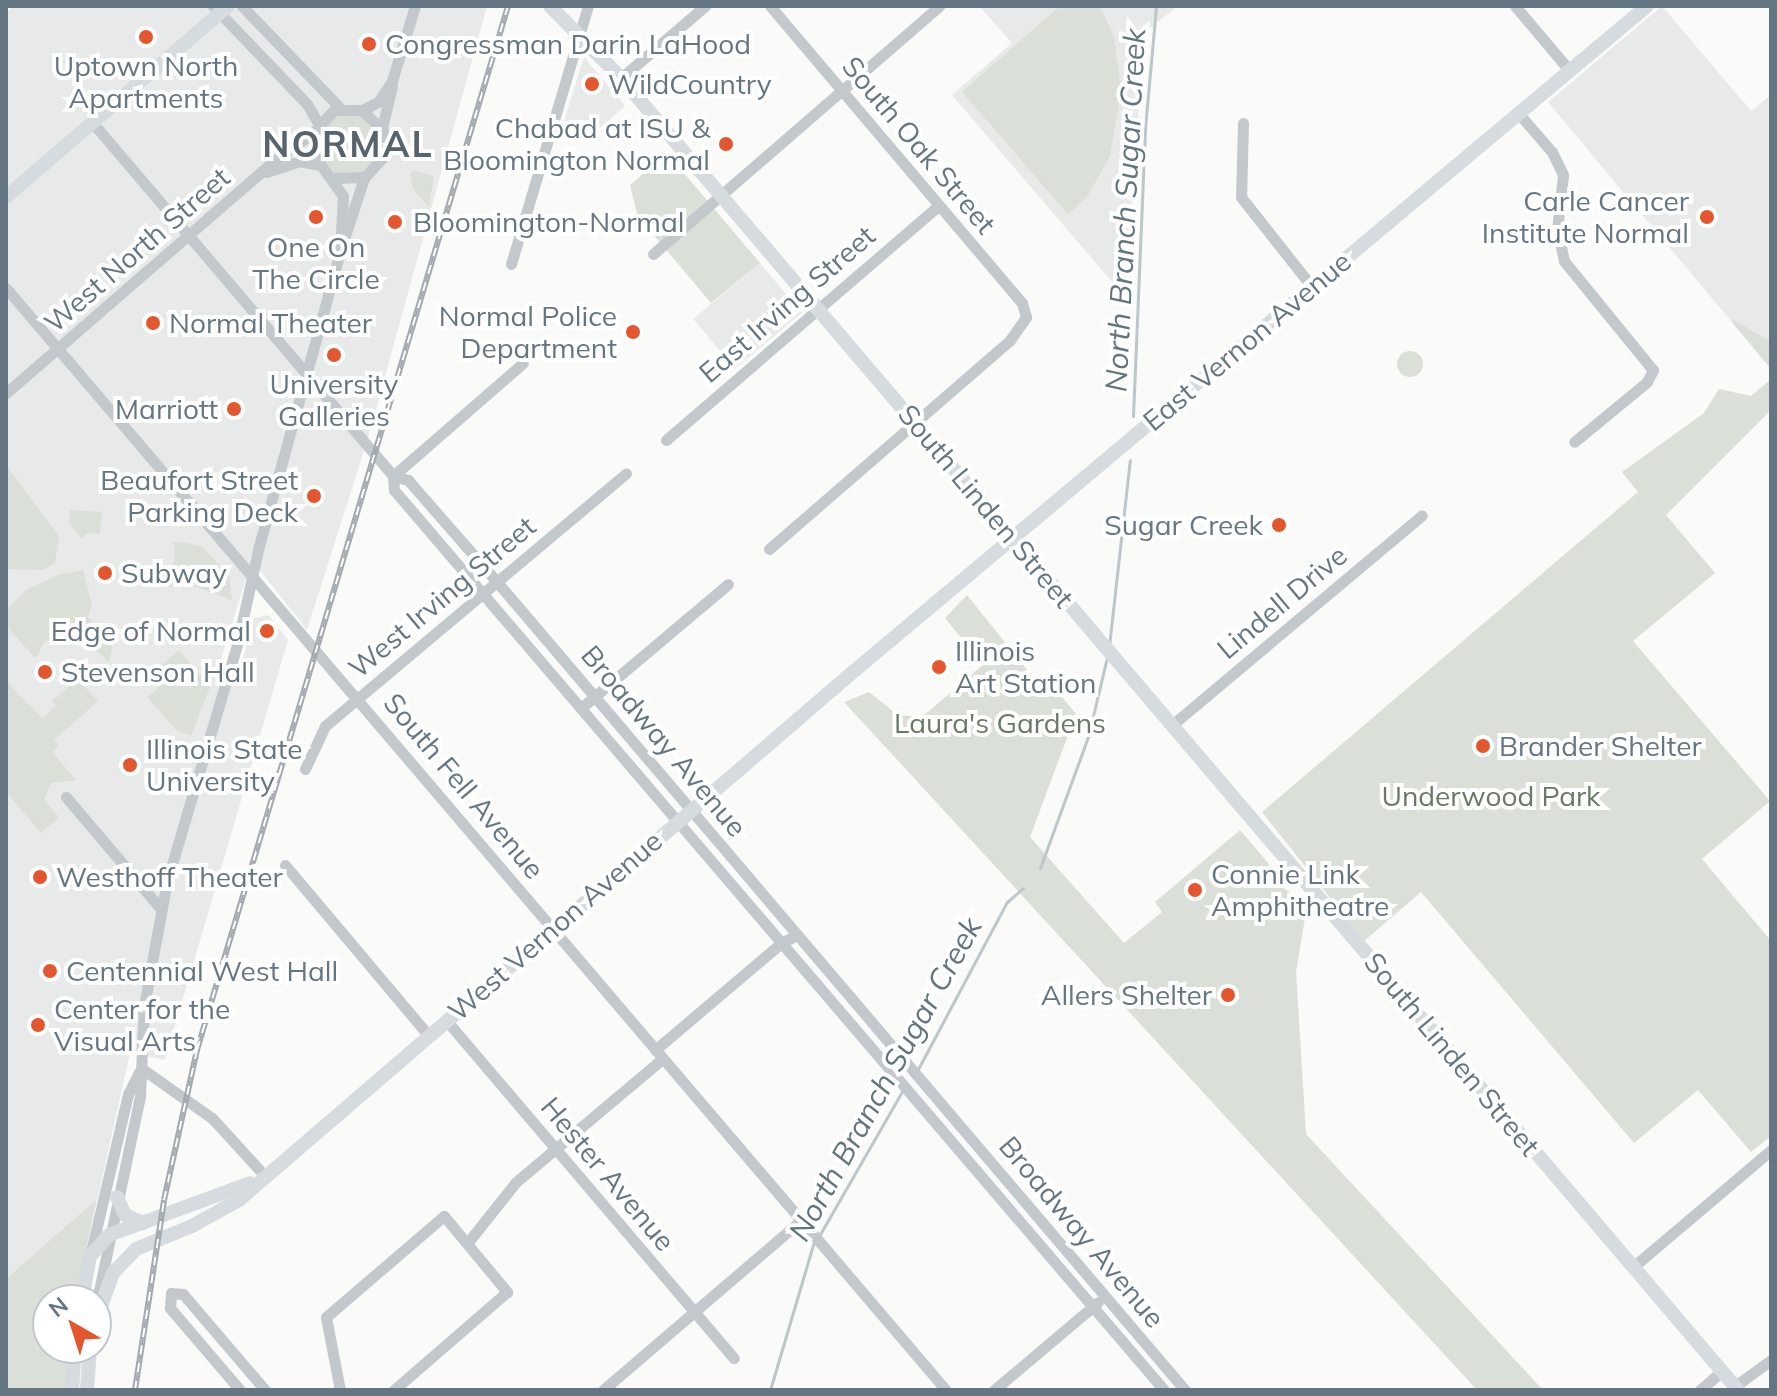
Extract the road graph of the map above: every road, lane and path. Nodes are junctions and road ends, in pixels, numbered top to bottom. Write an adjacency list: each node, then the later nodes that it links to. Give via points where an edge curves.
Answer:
1 (242, 6): 17 (street)
2 (415, 6): 15 (street)
3 (550, 6): 12 (main road, South Linden Street)
4 (564, 6): 12 (main road, South Linden Street)
5 (588, 6): 12 (street)
6 (705, 6): 14 (street)
7 (770, 6): 16 (street, South Oak Street)
8 (939, 6): 16 (street)
9 (1515, 6): 13 (street)
10 (1647, 6): 13 (main road, East Vernon Avenue)
11 (220, 8): 20 (main road); 22 (street, via 307,104)
12 (577, 28): 14 (main road, South Linden Street); 34 (street)
13 (1570, 71): 19 (main road, East Vernon Avenue)
14 (621, 78): 28 (main road, South Linden Street)
15 (392, 81): 18 (street, via 378,102); 23 (street)
16 (841, 91): 28 (street); 30 (street, South Oak Street)
17 (341, 109): 18 (street); 22 (street)
18 (362, 110): 23 (street)
19 (1519, 114): 35 (main road, East Vernon Avenue); 44 (street, via 1552,152 1563,175 1557,230 1564,261 1653,370 1647,382)
20 (92, 122): 29 (main road); 31 (street, Broadway Avenue)
21 (1243, 123): 35 (street, via 1241,197)
22 (316, 127): 24 (street, via 313,154); 25 (street, West North Street)
23 (382, 128): 26 (street, via 382,158)
24 (319, 165): 25 (street, West North Street, via 299,161); 27 (street)
25 (262, 174): 31 (street, West North Street)
26 (365, 177): 27 (street); 32 (street, via 357,188 352,224)
27 (333, 178): 32 (street, via 343,196)
28 (721, 196): 33 (street); 37 (main road, South Linden Street)
29 (6, 197)
30 (939, 205): 37 (street, East Irving Street); 42 (street, South Oak Street, via 1022,303 1026,317 1010,340)
31 (189, 235): 38 (street, West North Street); 40 (street, Broadway Avenue)
32 (340, 251): 40 (street)
33 (653, 254)
34 (511, 264)
35 (1312, 287): 48 (main road, East Vernon Avenue)
36 (6, 288): 38 (street, South Fell Avenue)
37 (819, 310): 42 (main road, South Linden Street); 43 (street, East Irving Street)
38 (58, 349): 41 (street, West North Street); 50 (street, South Fell Avenue)
39 (523, 363): 46 (street)
40 (306, 372): 46 (street, Broadway Avenue); 50 (street)
41 (6, 393)
42 (916, 423): 48 (main road, South Linden Street); 49 (street)
43 (666, 440)
44 (1574, 442)
45 (626, 473): 51 (street, West Irving Street)
46 (393, 476): 51 (street, Broadway Avenue, via 408,480); 53 (street, Broadway Avenue, via 394,490)
47 (1422, 515): 58 (street, Lindell Drive)
48 (1013, 537): 54 (main road, East Vernon Avenue); 58 (main road, South Linden Street)
49 (769, 549)
50 (253, 575): 56 (street, South Fell Avenue); 64 (street)
51 (497, 582): 53 (street, West Irving Street); 55 (street, Broadway Avenue)
52 (728, 584): 55 (street)
53 (483, 593): 56 (street, West Irving Street); 57 (street, Broadway Avenue)
54 (847, 677): 61 (main road, West Vernon Avenue)
55 (595, 697): 57 (street); 61 (street, Broadway Avenue)
56 (358, 698): 59 (street, West Irving Street, via 318,734); 65 (street, South Fell Avenue)
57 (581, 708): 62 (street, Broadway Avenue)
58 (1172, 725): 85 (main road, South Linden Street)
59 (305, 769)
60 (66, 797): 64 (street)
61 (691, 810): 62 (main road, West Vernon Avenue); 66 (street, Broadway Avenue)
62 (677, 822): 65 (main road, West Vernon Avenue); 67 (street, Broadway Avenue)
63 (285, 865): 69 (street)
64 (161, 909): 73 (street, via 144,1006)
65 (553, 928): 68 (main road, West Vernon Avenue); 71 (street, South Fell Avenue)
66 (797, 935): 67 (street); 70 (street, Broadway Avenue)
67 (781, 943): 71 (street); 72 (street, Broadway Avenue)
68 (446, 1020): 69 (main road, West Vernon Avenue); 76 (street, Hester Avenue)
69 (428, 1035): 78 (main road, West Vernon Avenue)
70 (896, 1050): 72 (street); 74 (street, Broadway Avenue)
71 (659, 1054): 76 (street); 80 (street, South Fell Avenue)
72 (879, 1058): 75 (street, Broadway Avenue)
73 (141, 1068): 78 (street, via 212,1118); 79 (street, via 140,1096); 84 (street, via 128,1094)
74 (942, 1105): 75 (street); 89 (street, Broadway Avenue)
75 (925, 1112): 90 (street, Broadway Avenue)
76 (555, 1149): 83 (street, via 505,1193); 91 (street, Hester Avenue)
77 (1771, 1150): 85 (street)
78 (264, 1175): 81 (main road, West Vernon Avenue, via 217,1199); 88 (main road, West Vernon Avenue, via 224,1211 136,1249)
79 (117, 1197): 81 (main road, via 125,1215); 82 (street)
80 (801, 1220): 91 (street); 105 (street, South Fell Avenue)
81 (143, 1223): 82 (main road, West Vernon Avenue)
82 (109, 1235): 84 (main road, West Vernon Avenue); 87 (street)
83 (469, 1241): 102 (street, via 447,1217 440,1217 331,1309 325,1330); 103 (street, via 507,1292)
84 (90, 1256): 86 (main road)
85 (1633, 1267): 96 (main road, South Linden Street)
86 (85, 1284)
87 (100, 1284)
88 (109, 1284)
89 (1105, 1297): 90 (street); 108 (street, Broadway Avenue)
90 (1093, 1307): 106 (street); 107 (street, Broadway Avenue)
91 (694, 1311): 92 (street, Hester Avenue); 104 (street)
92 (734, 1358)
93 (1771, 1360): 97 (street)
94 (74, 1364): 98 (main road)
95 (89, 1364): 99 (main road)
96 (1722, 1371): 97 (main road, South Linden Street); 109 (street)
97 (1736, 1388)
98 (72, 1390)
99 (87, 1390)
100 (240, 1390): 101 (street, via 170,1308 171,1293 183,1294)
101 (265, 1390)
102 (340, 1390)
103 (394, 1390)
104 (603, 1390)
105 (946, 1390)
106 (994, 1390)
107 (1164, 1390)
108 (1185, 1390)
109 (1700, 1390)

